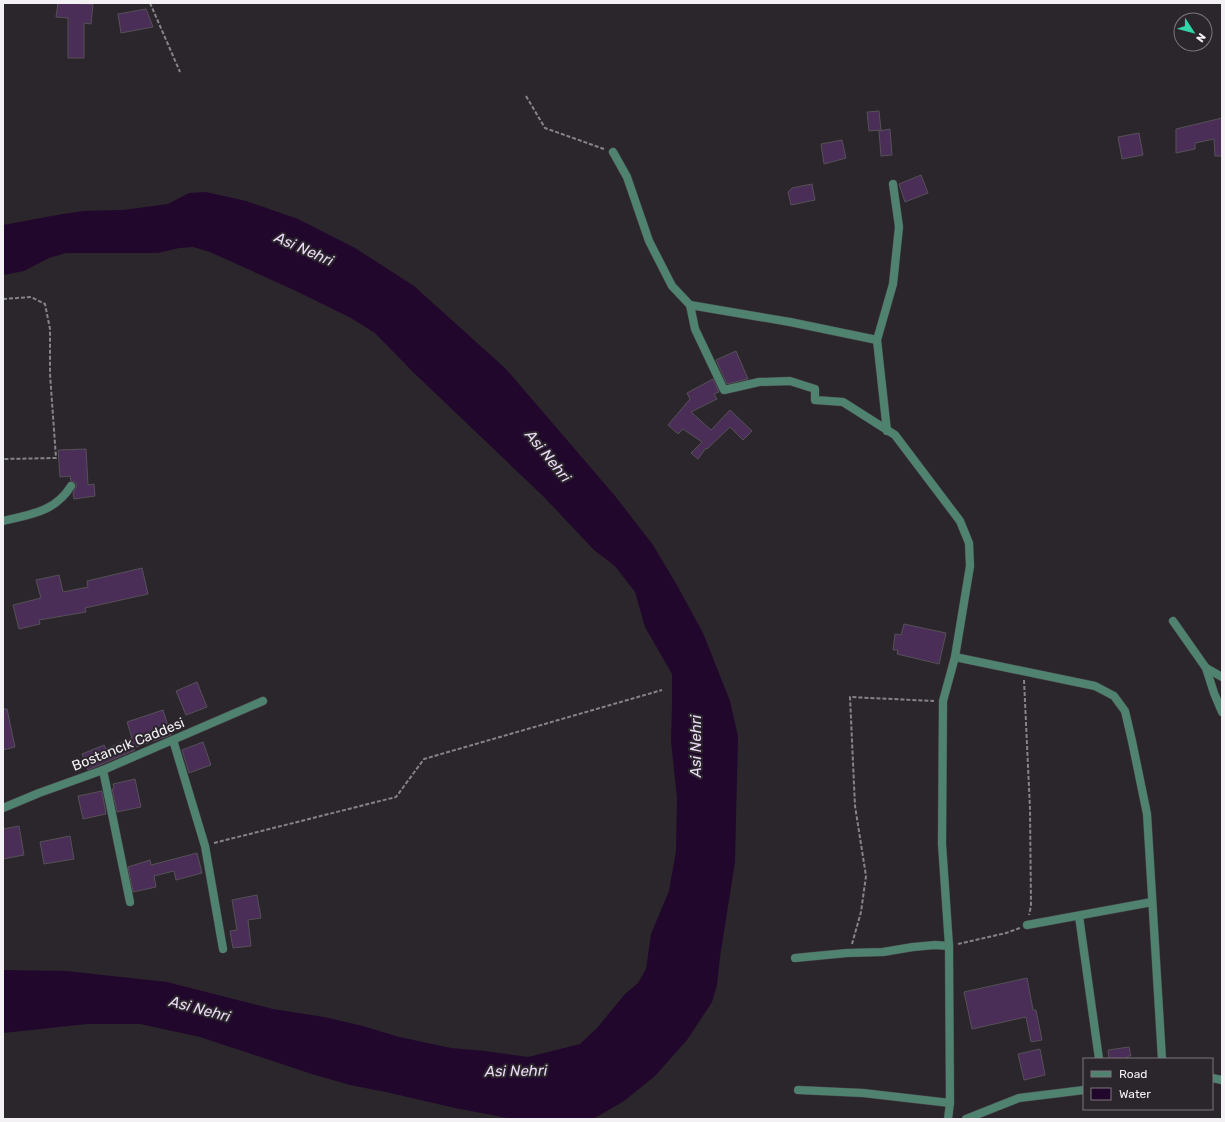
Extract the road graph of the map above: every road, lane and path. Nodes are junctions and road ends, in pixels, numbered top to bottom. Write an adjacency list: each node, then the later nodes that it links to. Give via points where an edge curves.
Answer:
1 (150, 3): 2 (path)
2 (180, 72)
3 (526, 96): 4 (path, via 544,128)
4 (613, 152): 7 (street, via 627,177 649,241 672,286)
5 (893, 184): 8 (street, via 900,227 893,284)
6 (3, 299): 10 (path, via 31,297 45,304 50,329 50,374 56,458)
7 (690, 305): 8 (street); 9 (street, via 695,330 724,390 759,382 790,381 815,389 815,400 843,402)
8 (877, 340): 9 (street)
9 (887, 430): 14 (street, via 895,435 960,521 969,543 970,566)
10 (3, 459)
11 (71, 486): 12 (street, via 66,495 52,506)
12 (3, 521)
13 (1173, 621): 15 (street)
14 (954, 657): 16 (street); 20 (street)
15 (1206, 668): 17 (street); 21 (street)
16 (1024, 671): 27 (street, via 1095,686 1114,696 1125,711 1147,814); 29 (path, via 1030,809 1031,906)
17 (1222, 677)
18 (662, 690): 25 (path, via 424,759 396,797)
19 (263, 701): 22 (street, Bostancık Caddesi)
20 (944, 701): 30 (street, via 942,844); 32 (path, via 850,697 855,806 866,876 861,912)
21 (1222, 712)
22 (173, 740): 23 (street, Bostancık Caddesi); 25 (street)
23 (103, 770): 24 (street, Bostancık Caddesi); 26 (street)
24 (3, 808)
25 (205, 846): 31 (street)
26 (130, 902)
27 (1152, 902): 28 (street); 35 (street)
28 (1079, 916): 29 (street); 34 (street)
29 (1027, 925): 30 (path, via 1006,933)
30 (949, 946): 32 (street); 38 (street)
31 (223, 949)
32 (849, 953): 33 (street)
33 (795, 958)
34 (1099, 1058)
35 (1162, 1058)
36 (798, 1090): 38 (street, via 863,1093)
37 (1083, 1090): 40 (street, via 1019,1098)
38 (950, 1103): 39 (street)
39 (948, 1119)
40 (966, 1119)

